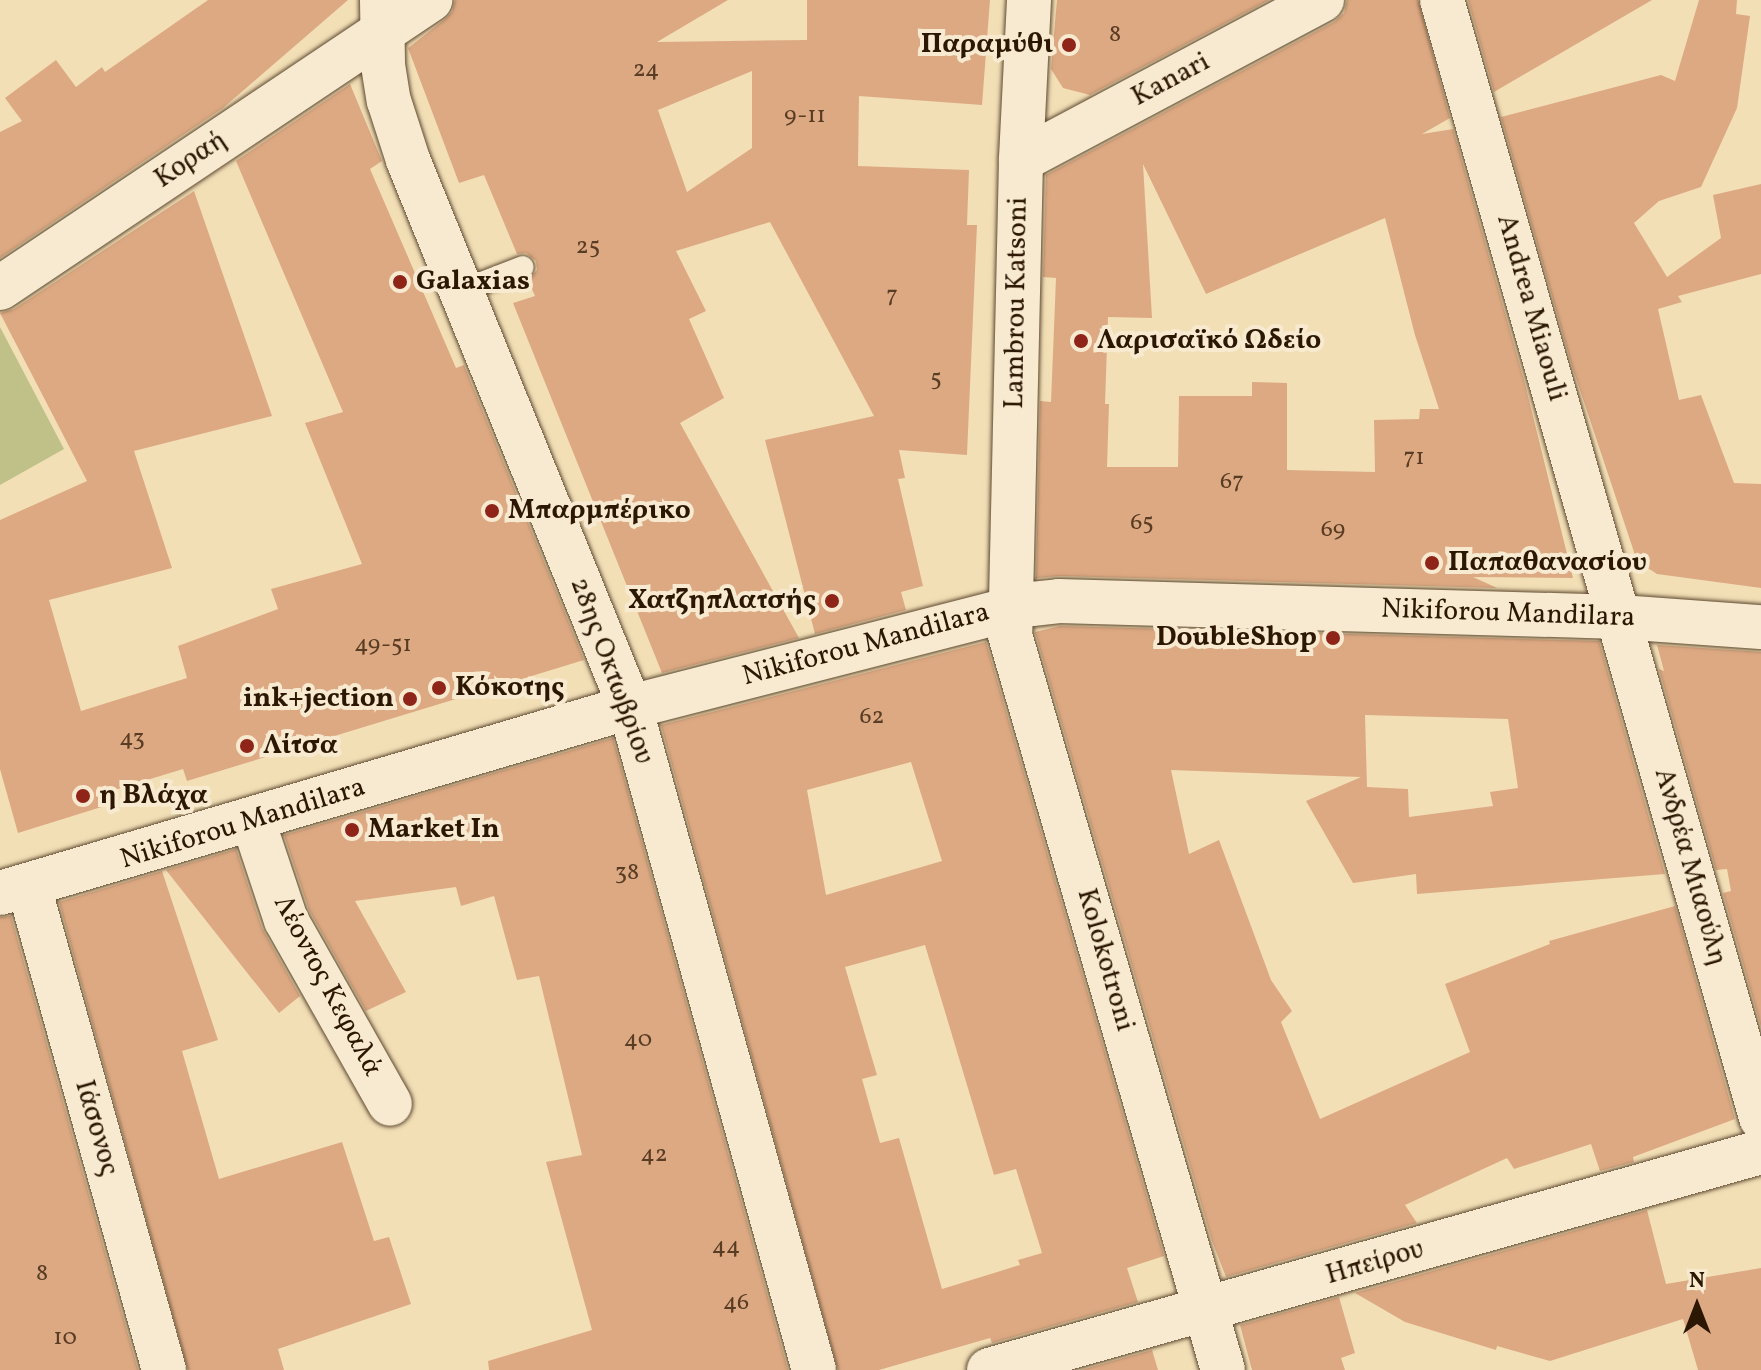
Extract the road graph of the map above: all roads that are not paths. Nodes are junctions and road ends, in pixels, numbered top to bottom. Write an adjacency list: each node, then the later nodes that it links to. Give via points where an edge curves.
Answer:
1 (430, 0): 5 (street, Κοραή)
2 (1029, 0): 6 (street, Lambrou Katsoni)
3 (1322, 0): 6 (street, Kanari)
4 (1442, 0): 11 (street, Andrea Miaouli)
5 (382, 16): 8 (street, Κοραή); 9 (street, 28ης Οκτωβρίου, via 383,65 395,120)
6 (1021, 160): 10 (street, Lambrou Katsoni)
7 (523, 267): 9 (lane)
8 (0, 288)
9 (461, 291): 13 (street, 28ης Οκτωβρίου)
10 (1010, 607): 11 (street, Nikiforou Mandilara, via 1059,601); 13 (street, Nikiforou Mandilara); 19 (street, Kolokotroni, via 1010,635)
11 (1620, 617): 12 (street, Nikiforou Mandilara); 17 (street, Ανδρέα Μιαούλη)
12 (1761, 627)
13 (630, 707): 14 (street, Nikiforou Mandilara); 21 (street, 28ης Οκτωβρίου)
14 (253, 821): 15 (street, Nikiforou Mandilara); 16 (street, Λέοντος Κεφαλά, via 286,920)
15 (14, 890): 20 (street, Ιάσονος)
16 (390, 1104)
17 (1761, 1118)
18 (1761, 1152): 19 (street, Ηπείρου)
19 (1207, 1311): 22 (street, Ηπείρου); 23 (street, Kolokotroni)
20 (164, 1370)
21 (814, 1370)
22 (989, 1370)
23 (1223, 1370)

